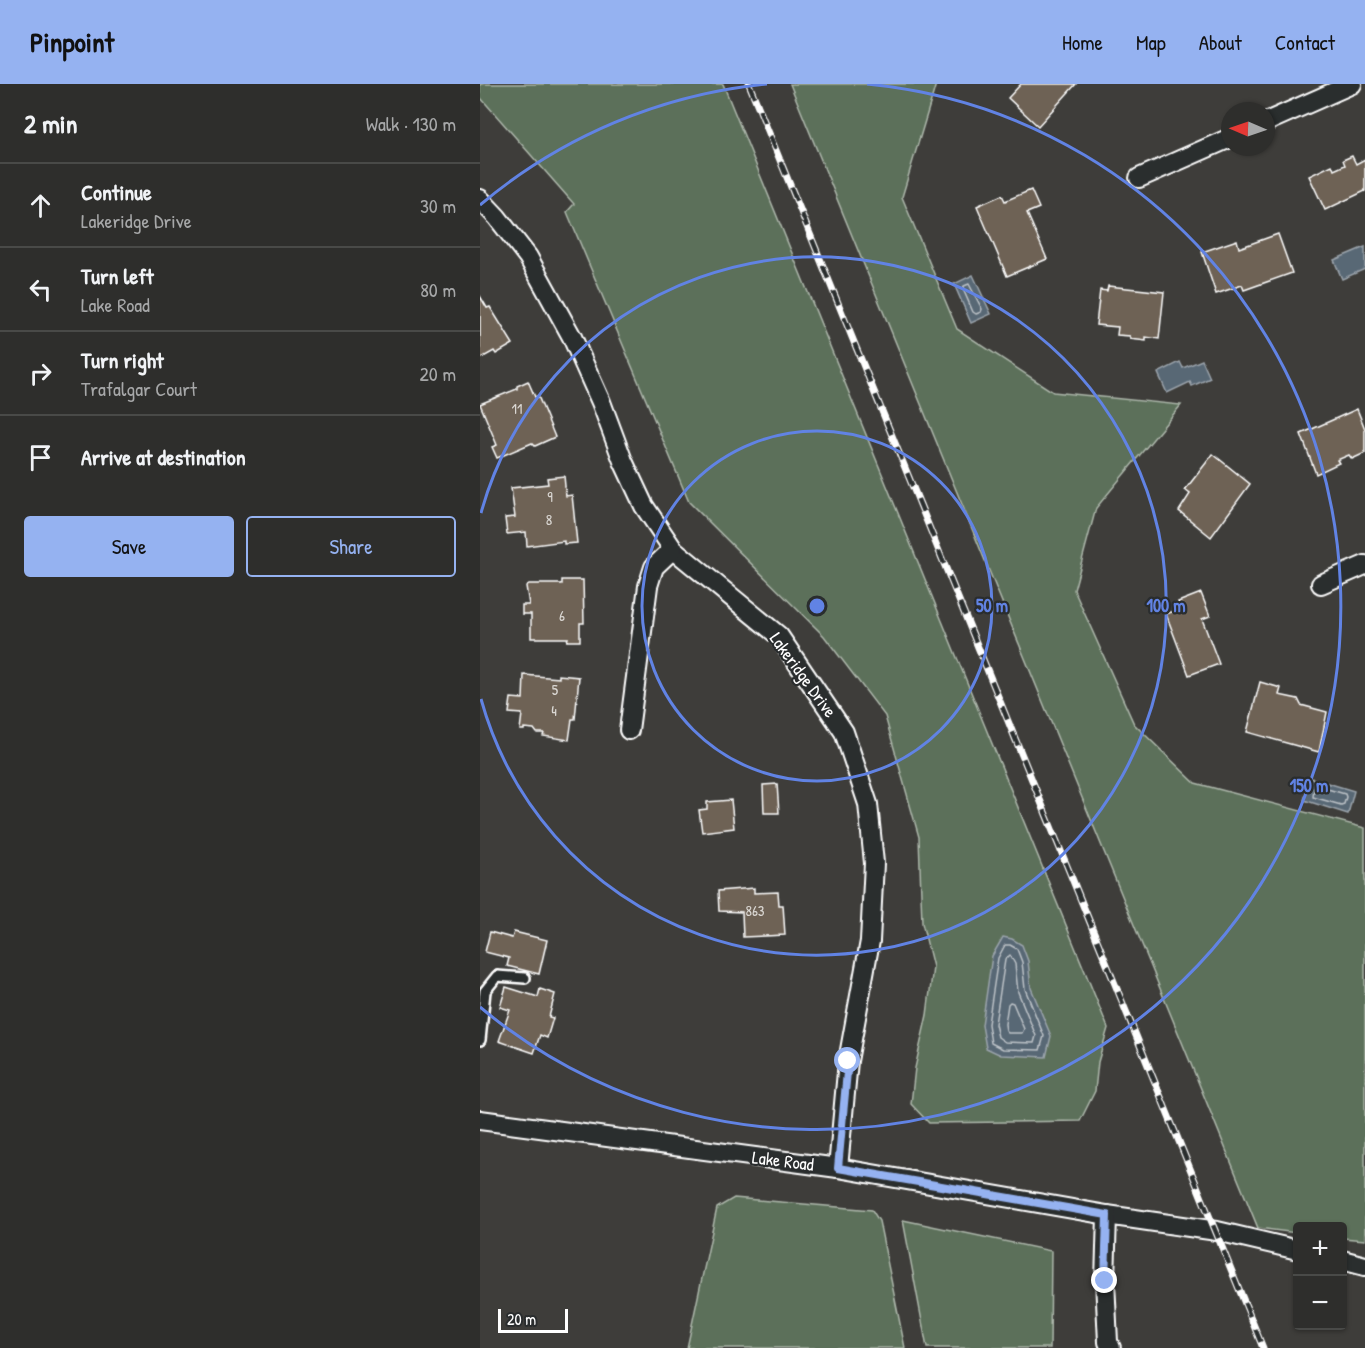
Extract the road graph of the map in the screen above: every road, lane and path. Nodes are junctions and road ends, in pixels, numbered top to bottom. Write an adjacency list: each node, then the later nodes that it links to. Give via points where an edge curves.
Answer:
1 (1352, 84): 2 (street)
2 (1275, 118)
3 (1221, 142): 4 (street)
4 (1139, 178)
5 (480, 199): 6 (street, Lakeridge Drive, via 528,257 572,337 644,506)
6 (674, 549): 9 (street, via 654,567 648,586); 13 (street, Lakeridge Drive, via 780,636 844,732 868,804 874,863 870,941 848,1061)
7 (1365, 565): 8 (street)
8 (1321, 584)
9 (629, 730)
10 (525, 978): 11 (lane, via 497,976 485,991)
11 (480, 1040)
12 (480, 1120): 13 (street, Lake Road)
13 (838, 1168): 14 (street, Lake Road)
14 (1107, 1215): 15 (street, Lake Road); 18 (street, via 1105,1281)
15 (1293, 1249)
16 (1347, 1261): 17 (street)
17 (1365, 1266)
18 (1111, 1348)

